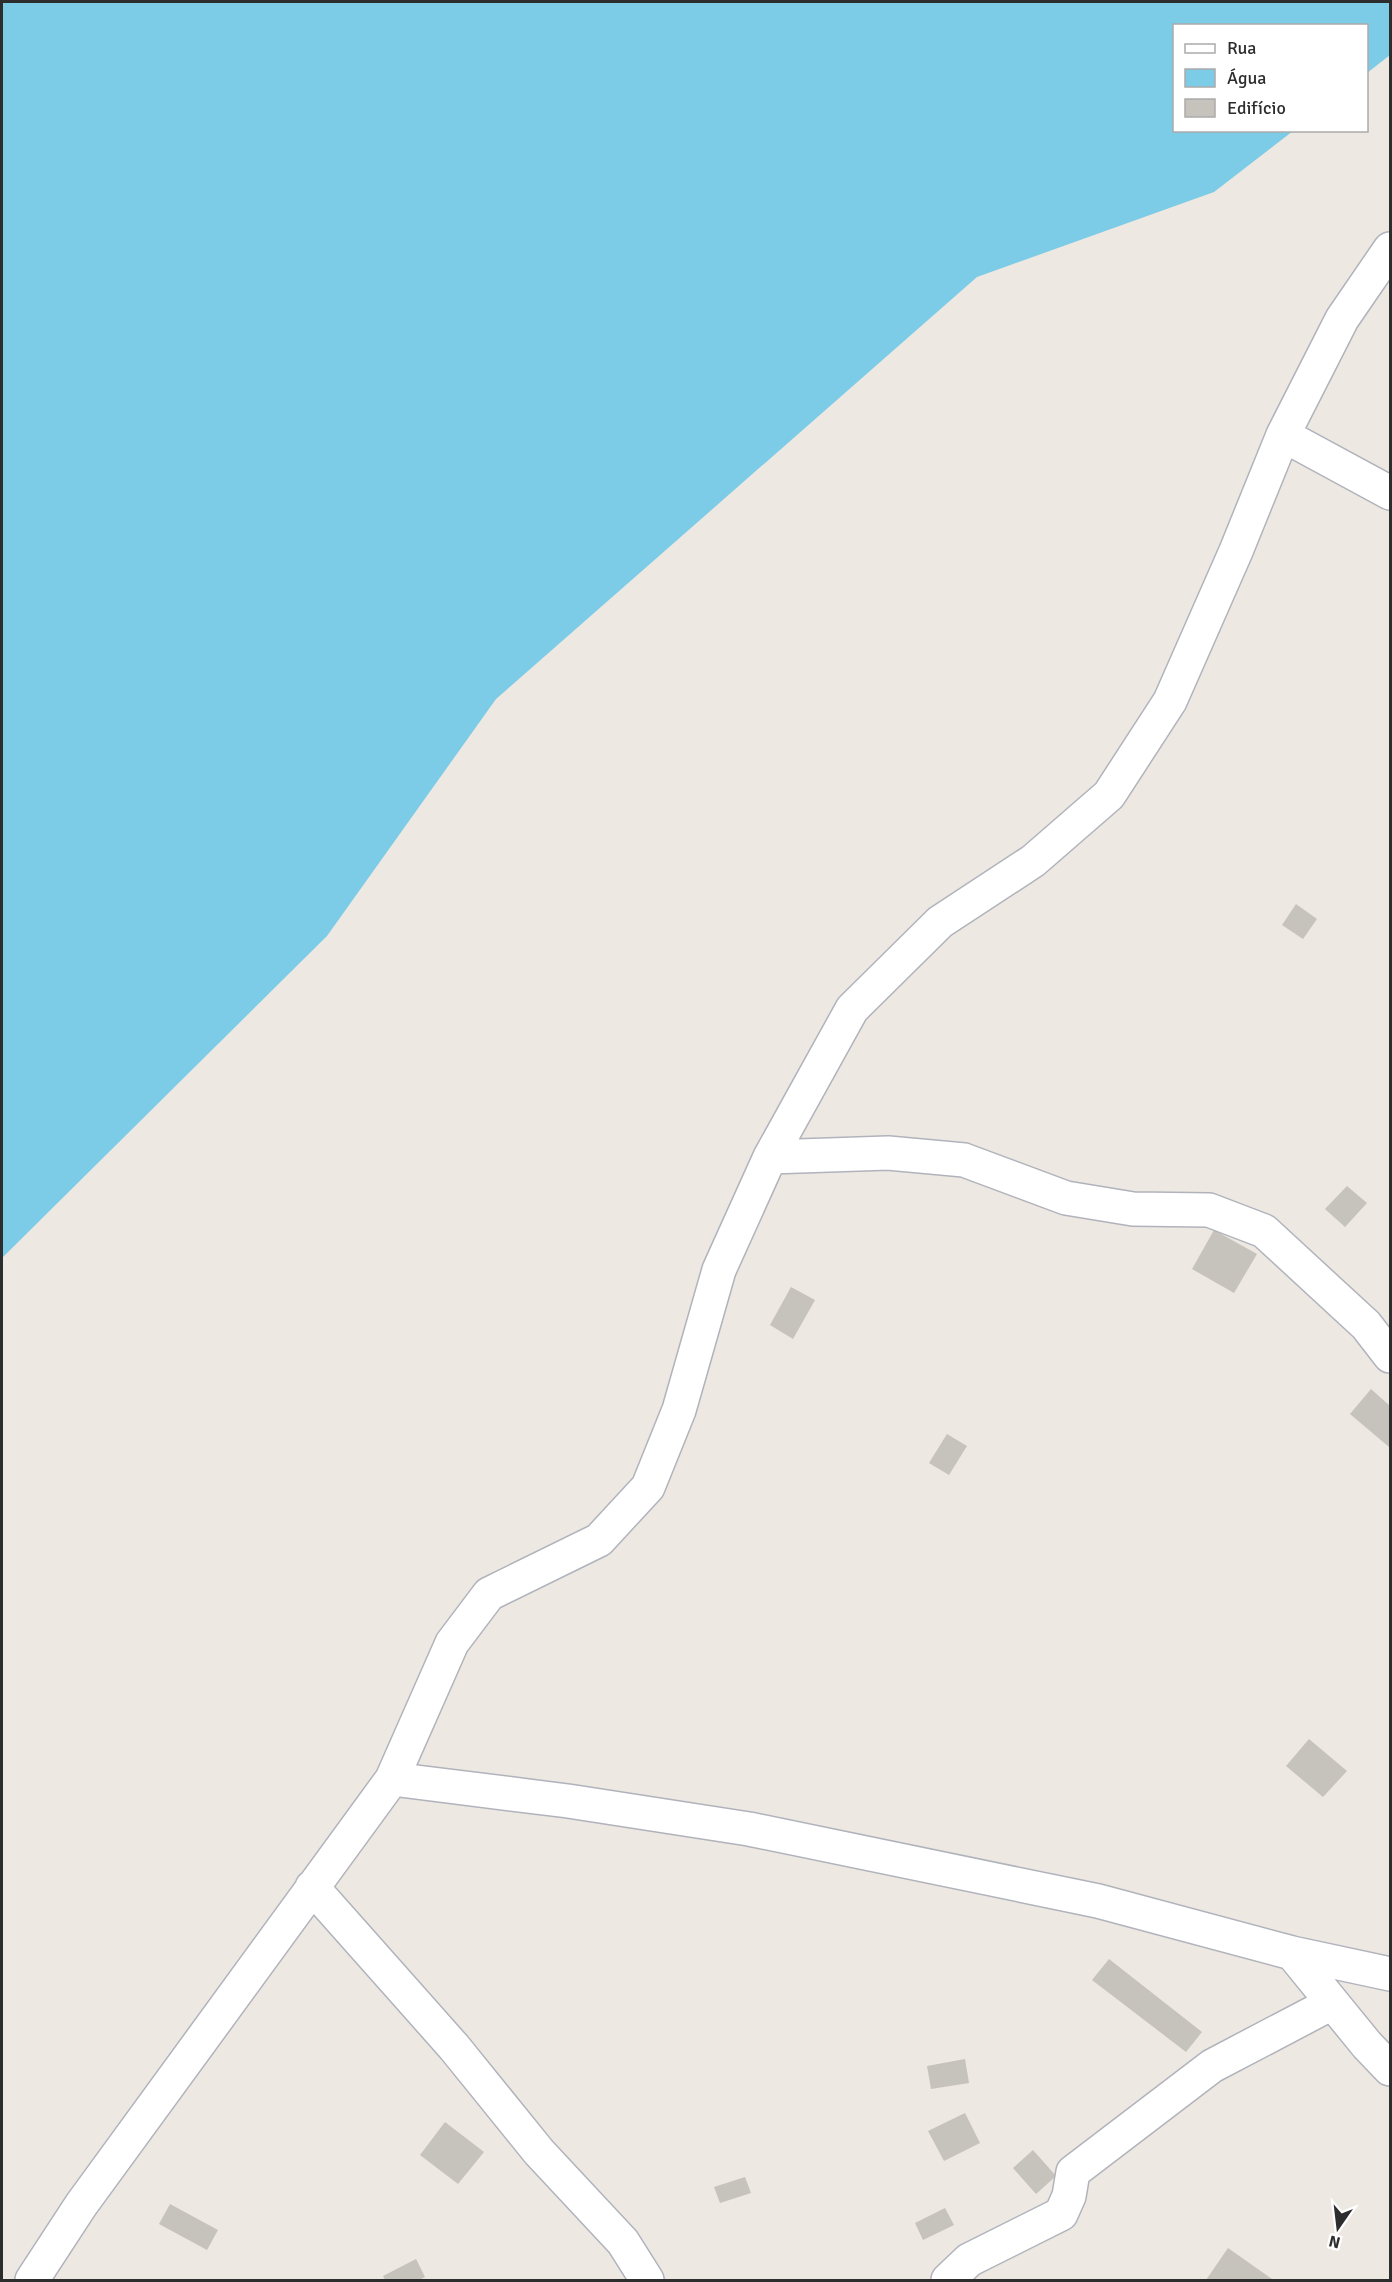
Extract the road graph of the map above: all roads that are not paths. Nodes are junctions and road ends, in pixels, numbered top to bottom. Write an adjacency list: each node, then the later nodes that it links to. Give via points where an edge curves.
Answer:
1 (1390, 249): 2 (street, via 1342,319)
2 (1283, 435): 3 (street); 4 (street, via 1170,701 1109,795 1033,861 940,922 852,1009)
3 (1390, 493)
4 (770, 1157): 5 (street, via 888,1153 964,1160 1066,1197 1133,1209 1209,1210 1264,1231 1366,1325); 6 (street, via 719,1270 679,1410 648,1487 599,1540 489,1594 453,1643)
5 (1390, 1356)
6 (392, 1779): 7 (street); 8 (street, via 749,1829 1098,1901)
7 (312, 1887): 12 (street, via 81,2205); 13 (street, via 454,2047 538,2152 622,2242)
8 (1292, 1953): 9 (street); 10 (street)
9 (1390, 1974)
10 (1332, 2003): 11 (street); 14 (street, via 1212,2066 1073,2172 1069,2196 1060,2214 969,2260)
11 (1390, 2069)
12 (32, 2280)
13 (647, 2280)
14 (948, 2280)

